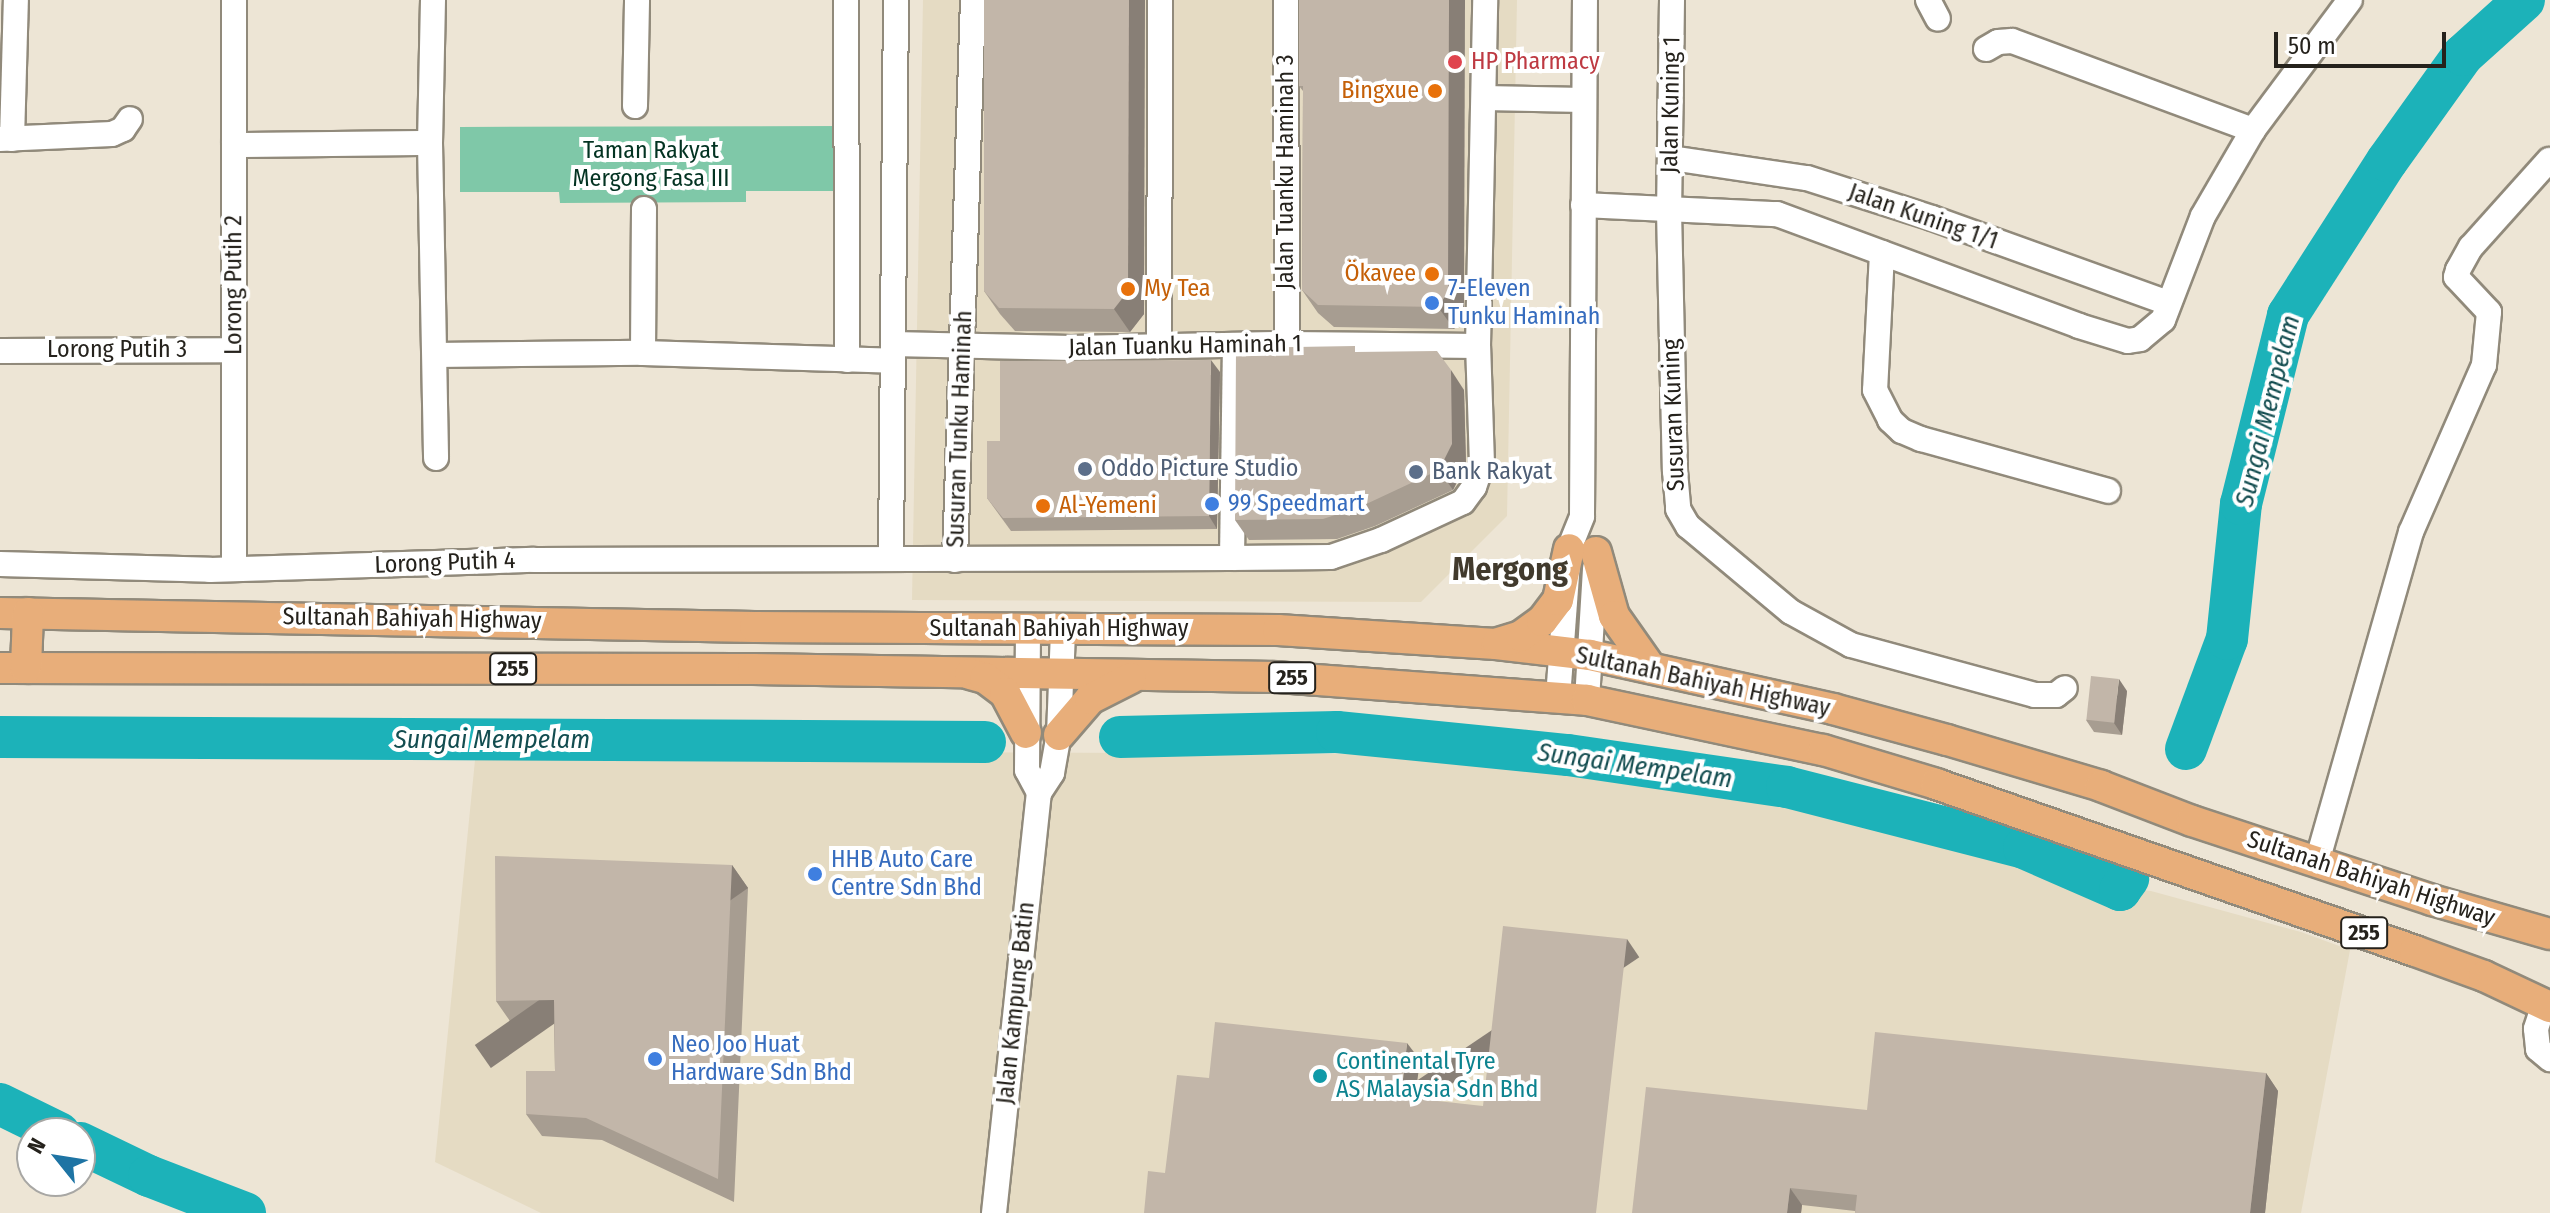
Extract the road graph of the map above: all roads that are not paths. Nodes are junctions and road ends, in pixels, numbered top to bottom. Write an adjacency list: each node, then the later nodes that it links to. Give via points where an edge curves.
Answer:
1 (16, 0): 20 (street)
2 (234, 0): 22 (street, Lorong Putih 2)
3 (433, 0): 21 (street)
4 (637, 0): 17 (street)
5 (846, 0): 40 (street)
6 (896, 0): 37 (street)
7 (973, 0): 32 (street, Susuran Tunku Haminah)
8 (1160, 0): 33 (street)
9 (1286, 0): 30 (street, Jalan Tuanku Haminah 3)
10 (1485, 0): 15 (street)
11 (1585, 0): 16 (street)
12 (1672, 0): 23 (street, Jalan Kuning 1)
13 (2350, 0): 19 (street)
14 (1986, 49): 19 (street, via 2012,41)
15 (1484, 98): 16 (street); 34 (street)
16 (1584, 100): 25 (street)
17 (635, 106)
18 (130, 119): 20 (street, via 112,134)
19 (2253, 130): 29 (street, via 2203,216)
20 (6, 139)
21 (430, 143): 22 (street); 39 (street)
22 (234, 145): 35 (street, Lorong Putih 2)
23 (1671, 158): 27 (street, Jalan Kuning 1); 29 (street, Jalan Kuning 1/1, via 1807,178)
24 (2549, 160): 65 (street, via 2471,247 2458,270 2456,277 2489,312 2484,365 2411,532)
25 (1583, 205): 27 (street); 43 (street)
26 (644, 209): 38 (street)
27 (1669, 211): 28 (street, via 1777,214); 60 (street, Susuran Kuning, via 1675,491 1688,526 1791,612 1851,645 2035,695 2056,695)
28 (1882, 253): 29 (street, via 2128,341 2158,327); 42 (street, via 1875,390 1890,420 1921,439)
29 (2168, 303)
30 (1287, 344): 31 (street, Jalan Tuanku Haminah 1); 34 (street, Jalan Tuanku Haminah 1)
31 (1235, 345): 33 (street, Jalan Tuanku Haminah 1); 45 (street)
32 (963, 346): 33 (street, Jalan Tuanku Haminah 1); 37 (street, Jalan Tuanku Haminah 1); 46 (street, Susuran Tunku Haminah)
33 (1159, 346)
34 (1478, 346): 45 (street, Susuran Tunku Haminah, via 1482,464 1463,502 1331,557)
35 (234, 350): 36 (street, Lorong Putih 3); 48 (street, Lorong Putih 2)
36 (0, 351)
37 (893, 352): 40 (street, Jalan Tuanku Haminah 1); 44 (street)
38 (643, 353): 39 (street, Jalan Tuanku Haminah 1); 40 (street, Jalan Tuanku Haminah 1)
39 (435, 355): 41 (street)
40 (847, 360)
41 (436, 458)
42 (2108, 491)
43 (1583, 551): 52 (main road, via 1542,621 1521,636); 53 (street); 54 (main road, via 1614,616)
44 (891, 558): 46 (street, Lorong Putih 4); 48 (street, Lorong Putih 4)
45 (1232, 558): 46 (street, Susuran Tunku Haminah)
46 (955, 560)
47 (0, 564): 48 (street, Lorong Putih 4)
48 (234, 569)
49 (14, 613): 50 (main road, Sultanah Bahiyah Highway / 255); 55 (main road)
50 (1028, 628): 51 (main road, Sultanah Bahiyah Highway / 255); 57 (street, Jalan Kampung Batin)
51 (1063, 629): 52 (main road, Sultanah Bahiyah Highway / 255, via 1278,630); 58 (street, Jalan Kampung Batin)
52 (1496, 644): 53 (main road, Sultanah Bahiyah Highway / 255)
53 (1576, 654): 54 (main road, Sultanah Bahiyah Highway / 255); 61 (street)
54 (1650, 667): 65 (main road, Sultanah Bahiyah Highway / 255, via 1833,709 2101,786)
55 (13, 668): 56 (main road, Sultanah Bahiyah Highway / 255)
56 (960, 672): 57 (main road, Sultanah Bahiyah Highway / 255); 62 (main road, via 985,678 1005,693)
57 (1026, 673): 58 (main road, Sultanah Bahiyah Highway / 255); 62 (street, Jalan Kampung Batin)
58 (1061, 674): 59 (main road, Sultanah Bahiyah Highway / 255); 63 (street, Jalan Kampung Batin)
59 (1141, 675): 61 (main road, Sultanah Bahiyah Highway / 255, via 1276,677); 63 (main road, via 1090,699)
60 (2065, 688)
61 (1572, 699): 67 (main road, Sultanah Bahiyah Highway / 255, via 1823,750 2083,832 2429,956)
62 (1026, 733): 64 (street, Jalan Kampung Batin, via 1027,770)
63 (1059, 735): 64 (street, Jalan Kampung Batin, via 1052,773)
64 (1039, 793): 69 (street, Jalan Kampung Batin)
65 (2317, 862): 66 (main road, Sultanah Bahiyah Highway / 255)
66 (2550, 934)
67 (2547, 1006): 68 (street, via 2536,1029 2538,1049)
68 (2550, 1059)
69 (994, 1213)

